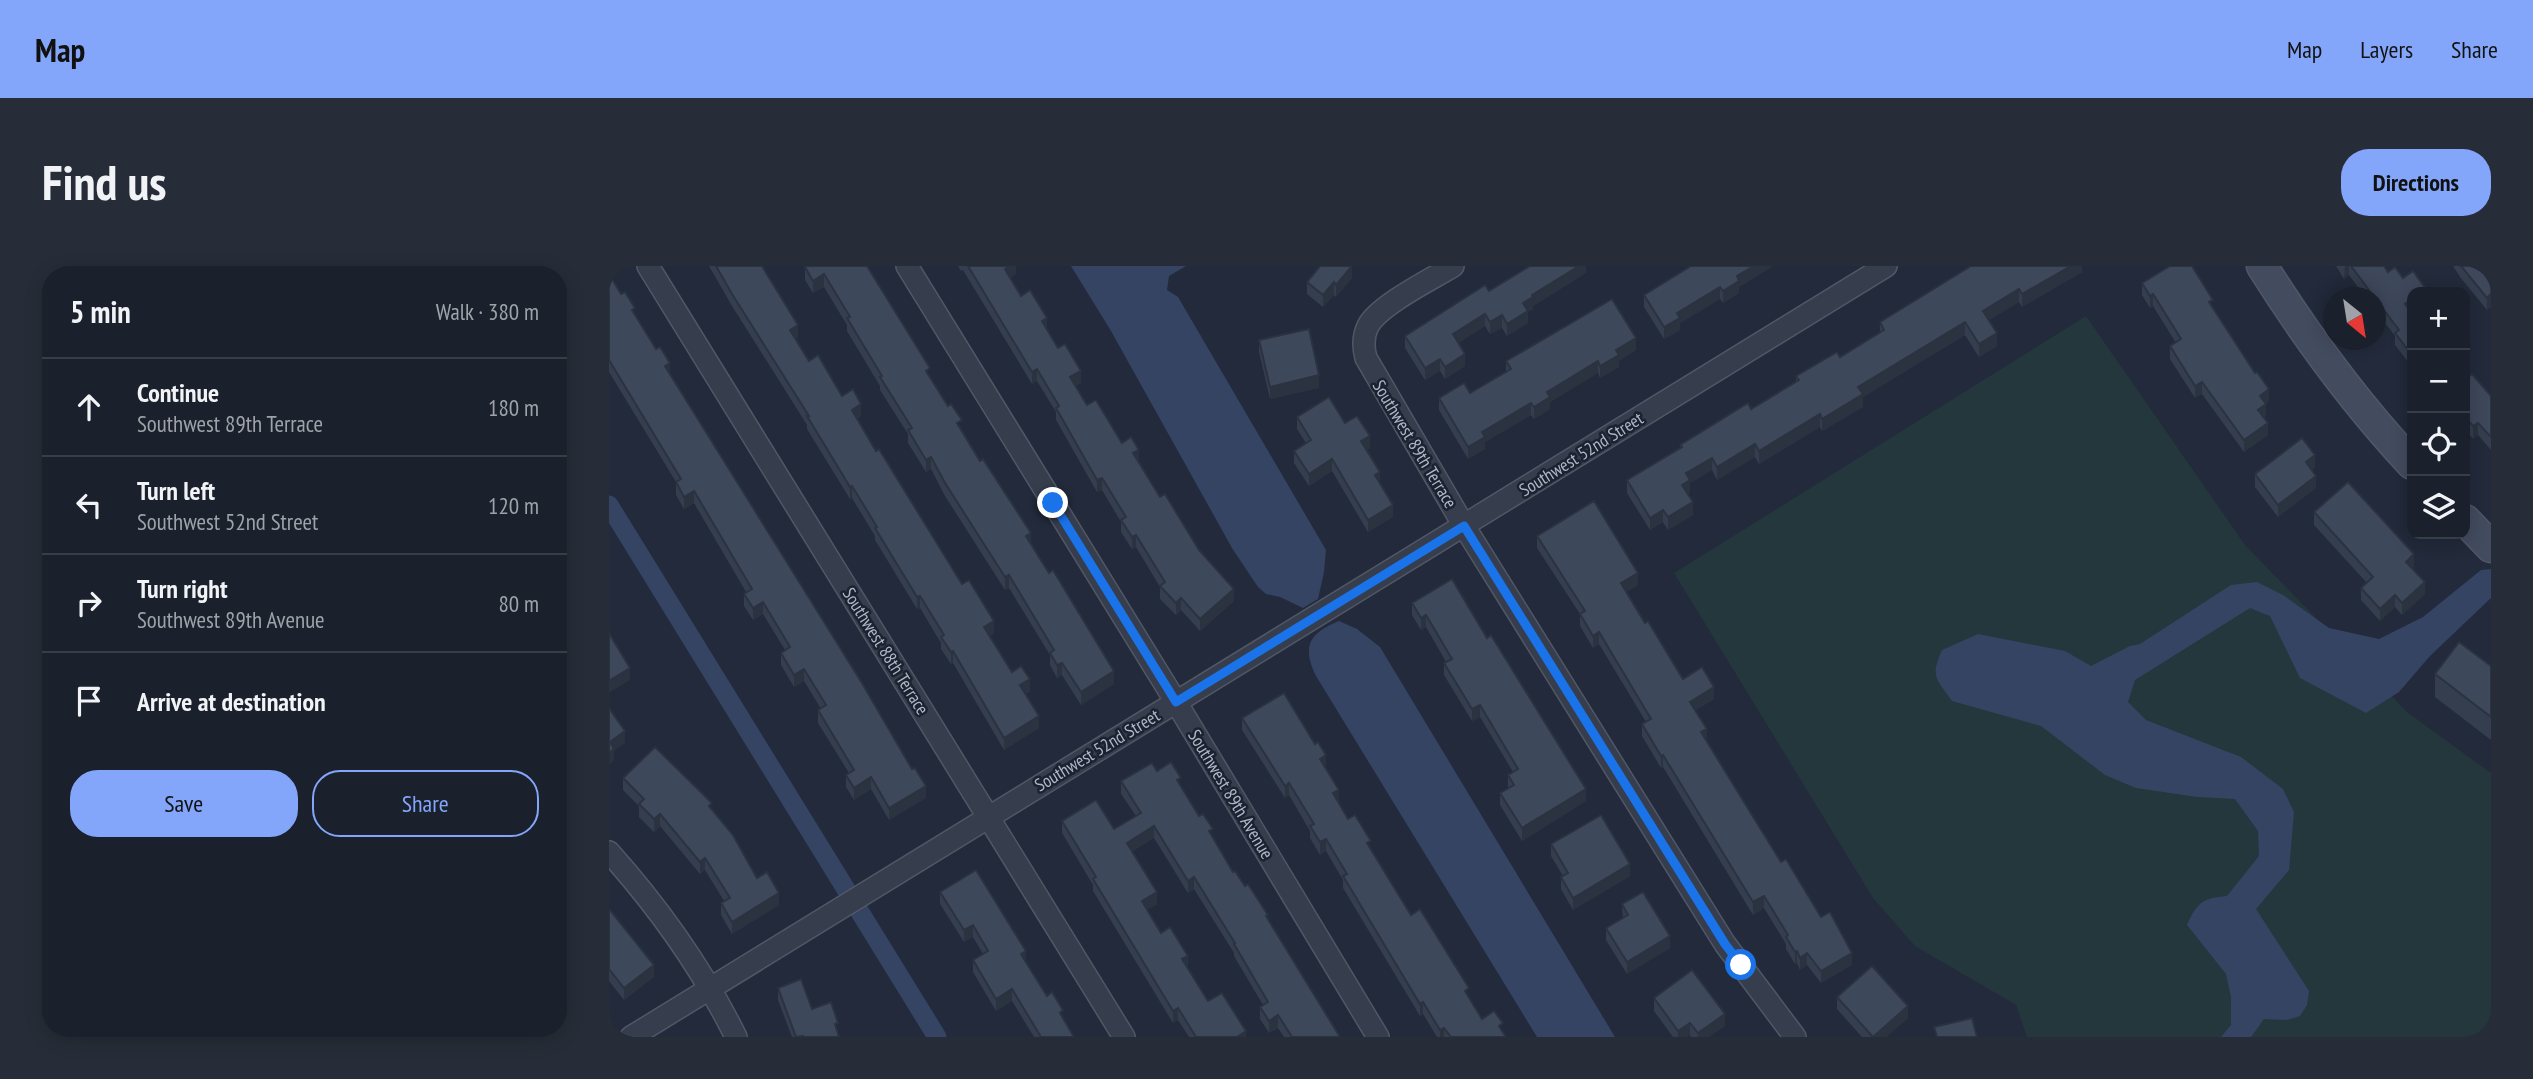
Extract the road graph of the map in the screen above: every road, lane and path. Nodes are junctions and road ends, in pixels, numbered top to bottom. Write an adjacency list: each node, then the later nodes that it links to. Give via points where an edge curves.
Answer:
1 (648, 266): 11 (street, Southwest 88th Terrace)
2 (907, 266): 10 (street, Southwest 89th Avenue)
3 (1453, 266): 8 (street, Southwest 89th Terrace, via 1376,315 1364,341 1370,367)
4 (1886, 266): 8 (street, Southwest 52nd Street)
5 (2262, 266): 6 (street, via 2296,319)
6 (2407, 458)
7 (2470, 525): 9 (street)
8 (1464, 526): 10 (street, Southwest 52nd Street); 18 (street, Southwest 89th Terrace, via 1725,944)
9 (2491, 547)
10 (1176, 702): 11 (street, Southwest 52nd Street); 17 (street, Southwest 89th Avenue)
11 (988, 817): 13 (street, Southwest 52nd Street); 16 (street, Southwest 88th Terrace)
12 (609, 852): 13 (street, via 677,935)
13 (711, 988): 14 (street, Southwest 52nd Street); 15 (street)
14 (631, 1037)
15 (736, 1037)
16 (1124, 1037)
17 (1378, 1037)
18 (1795, 1037)

